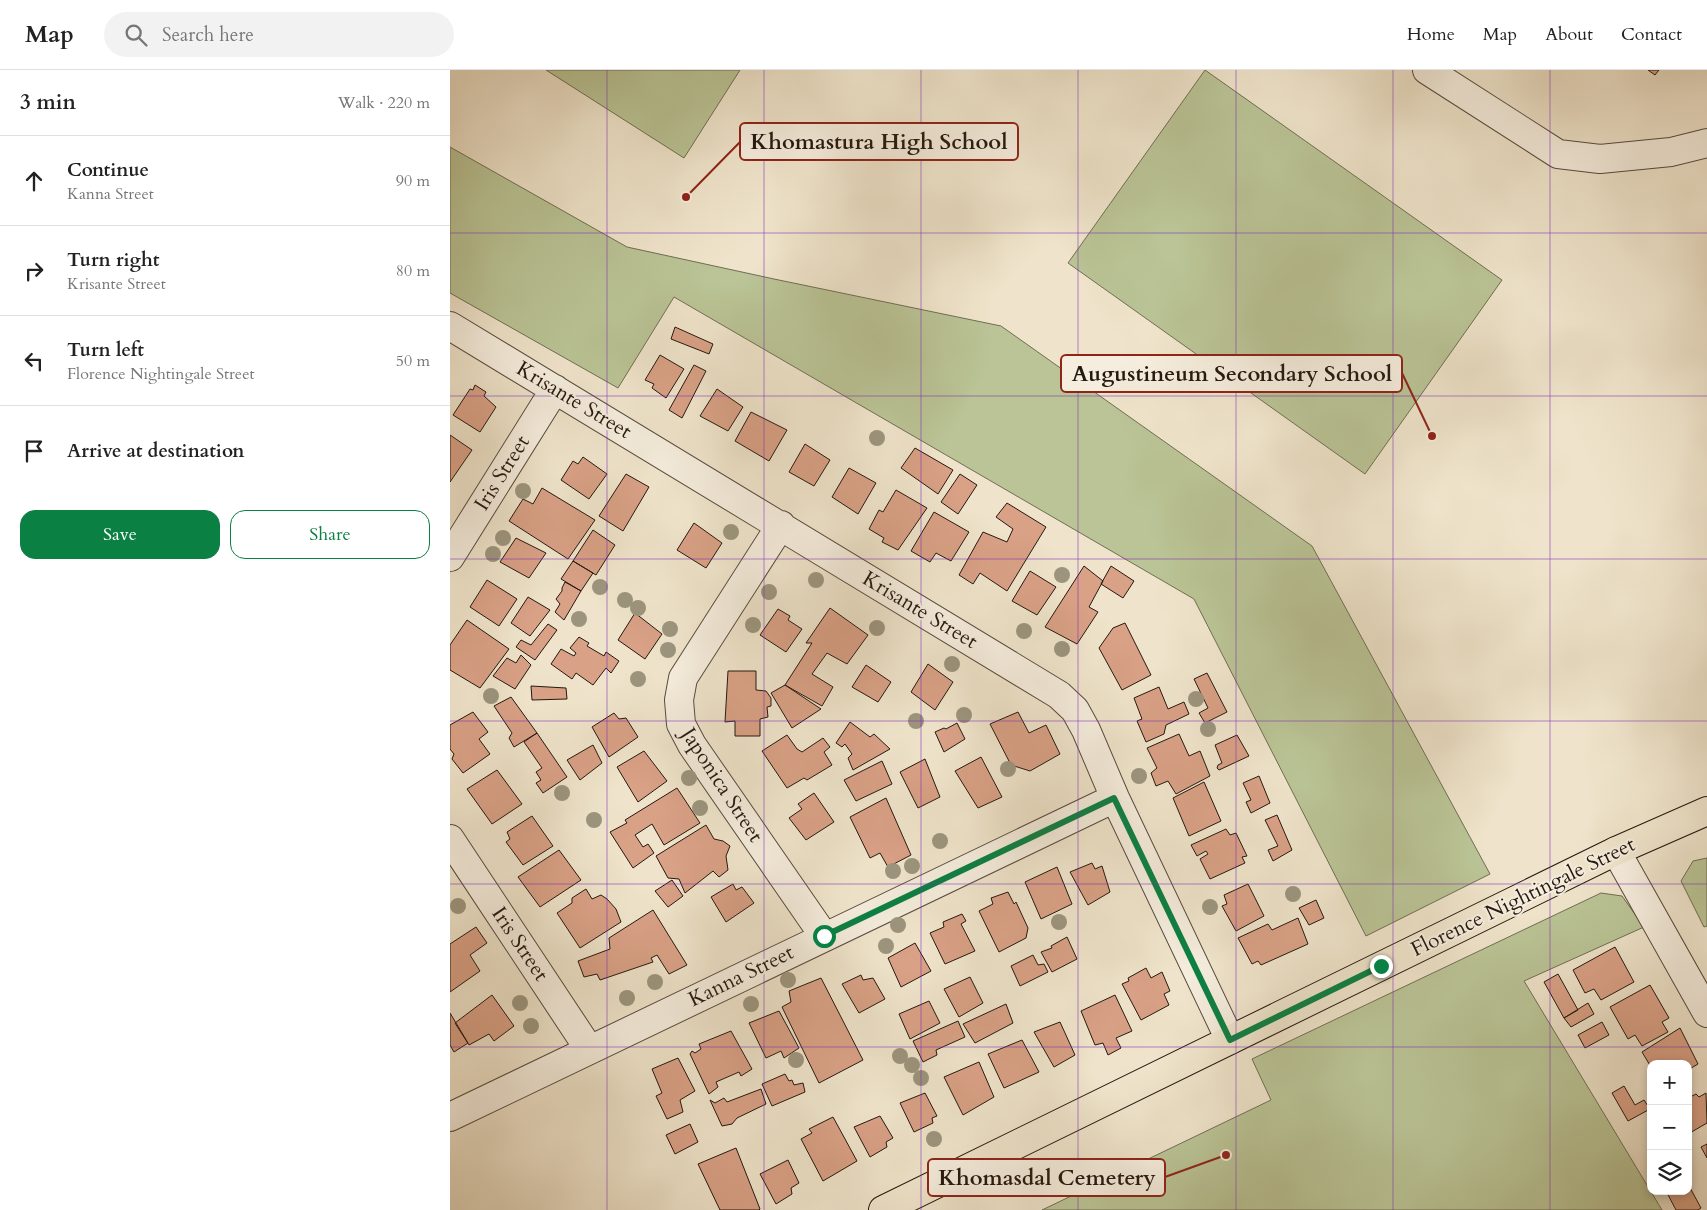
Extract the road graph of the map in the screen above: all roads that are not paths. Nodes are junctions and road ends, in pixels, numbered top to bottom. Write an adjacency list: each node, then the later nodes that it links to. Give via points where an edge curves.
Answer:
1 (1427, 70): 2 (street, via 1558,154 1600,159 1671,152)
2 (1707, 143)
3 (450, 326): 4 (street, Krisante Street)
4 (555, 389): 5 (street, Krisante Street); 6 (street, Iris Street)
5 (781, 525): 7 (street, Krisante Street, via 1059,695 1075,710 1086,730); 11 (street, Japonica Street, via 683,678 679,700 681,724 692,745)
6 (450, 557)
7 (1114, 798): 11 (street, Kanna Street); 13 (street, Krisante Street)
8 (1707, 811): 10 (main road, Florence Nightingale Street)
9 (450, 839): 14 (street, Iris Street)
10 (1616, 851): 12 (street); 13 (main road, Florence Nightingale Street)
11 (824, 936): 14 (street, Kanna Street)
12 (1707, 1013)
13 (1230, 1040): 16 (main road, Florence Nightingale Street)
14 (589, 1049): 15 (street, Kanna Street)
15 (450, 1117)
16 (883, 1210)

